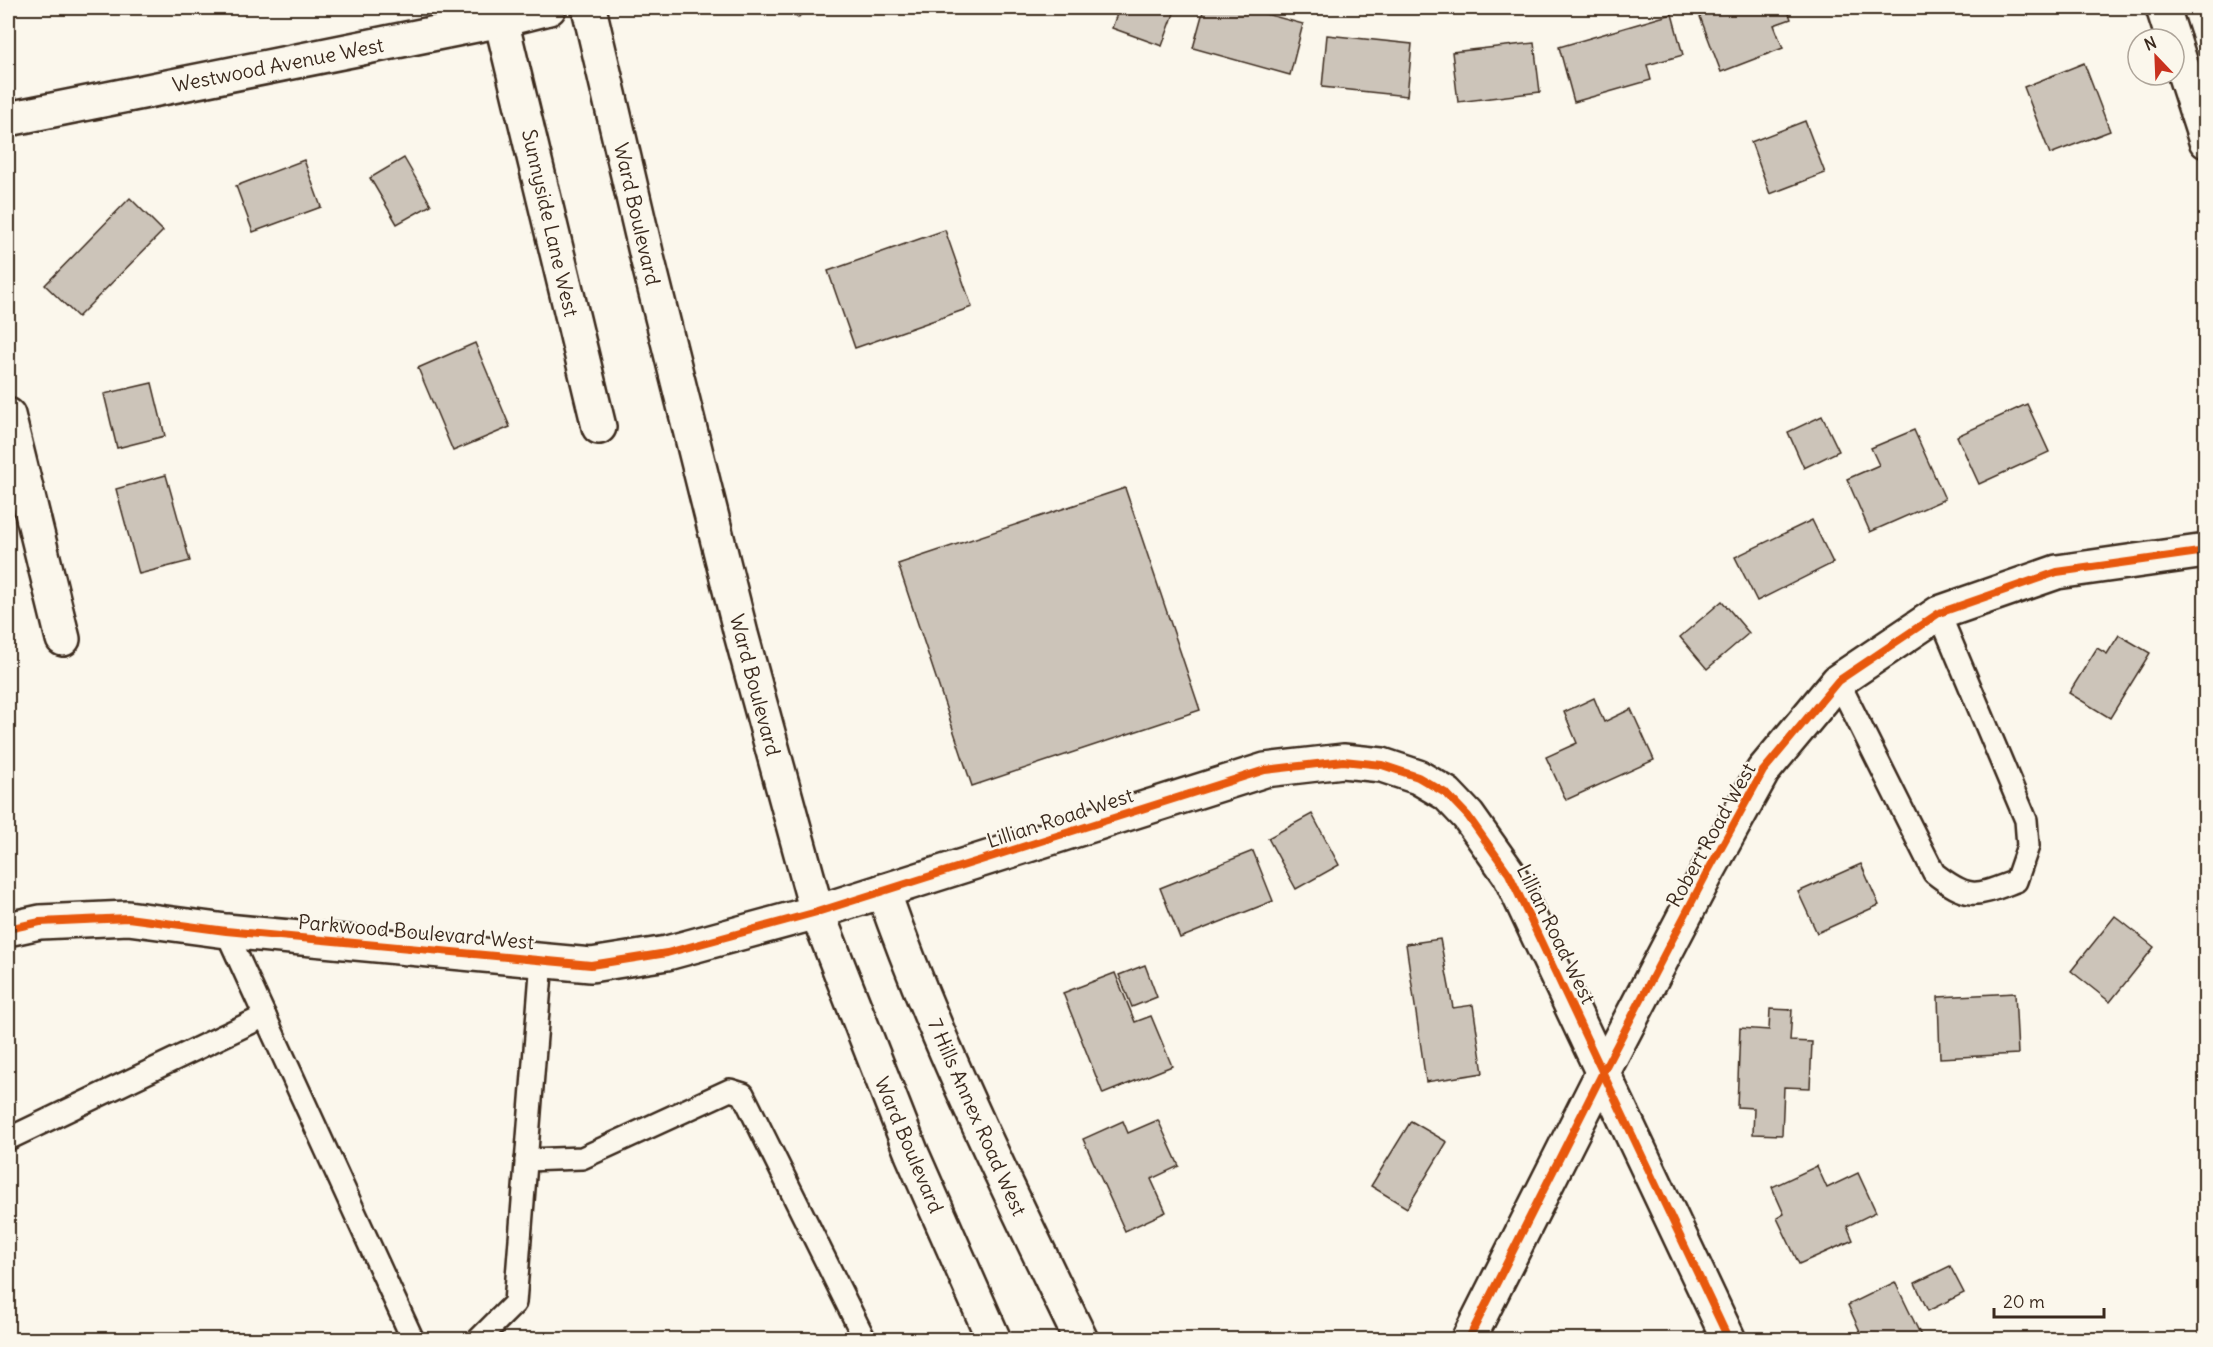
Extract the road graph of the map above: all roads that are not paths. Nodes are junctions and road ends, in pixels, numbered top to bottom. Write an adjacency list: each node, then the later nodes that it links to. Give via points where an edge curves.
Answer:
1 (549, 8): 4 (street, Westwood Avenue West)
2 (589, 8): 16 (street, Ward Boulevard, via 732,600)
3 (2163, 8): 5 (street)
4 (493, 16): 7 (street, Westwood Avenue West); 10 (street, Sunnyside Lane West)
5 (2170, 27)
6 (2186, 79): 8 (street)
7 (8, 119)
8 (2205, 141)
9 (8, 415): 13 (street)
10 (598, 427)
11 (2205, 551): 12 (street, Robert Road West, via 2057,572)
12 (1939, 613): 14 (street, Robert Road West); 14 (lane, via 2026,820 2028,846 2016,881 1977,895 1953,888 1934,873)
13 (63, 639)
14 (1838, 681): 21 (street, Robert Road West, via 1763,771)
15 (884, 891): 16 (street, Lillian Road West); 21 (street, Lillian Road West, via 1265,770 1343,761 1382,765 1418,777 1447,794 1468,816 1509,874); 28 (street, 7 Hills Annex Road West, via 912,974)
16 (817, 912): 19 (street, Parkwood Boulevard West, via 667,953 591,965); 27 (street, Ward Boulevard, via 895,1114)
17 (8, 929): 18 (street, Parkwood Boulevard West, via 51,921 128,918)
18 (226, 931): 19 (street, Parkwood Boulevard West); 20 (lane)
19 (542, 960): 23 (lane)
20 (265, 1016): 22 (lane); 24 (lane)
21 (1604, 1070): 29 (street, Robert Road West); 30 (street, Lillian Road West)
22 (8, 1139)
23 (526, 1160): 25 (lane, via 515,1303); 26 (lane, via 582,1158 730,1090 743,1094)
24 (412, 1340)
25 (478, 1340)
26 (865, 1340)
27 (994, 1340)
28 (1081, 1340)
29 (1468, 1340)
30 (1729, 1340)

